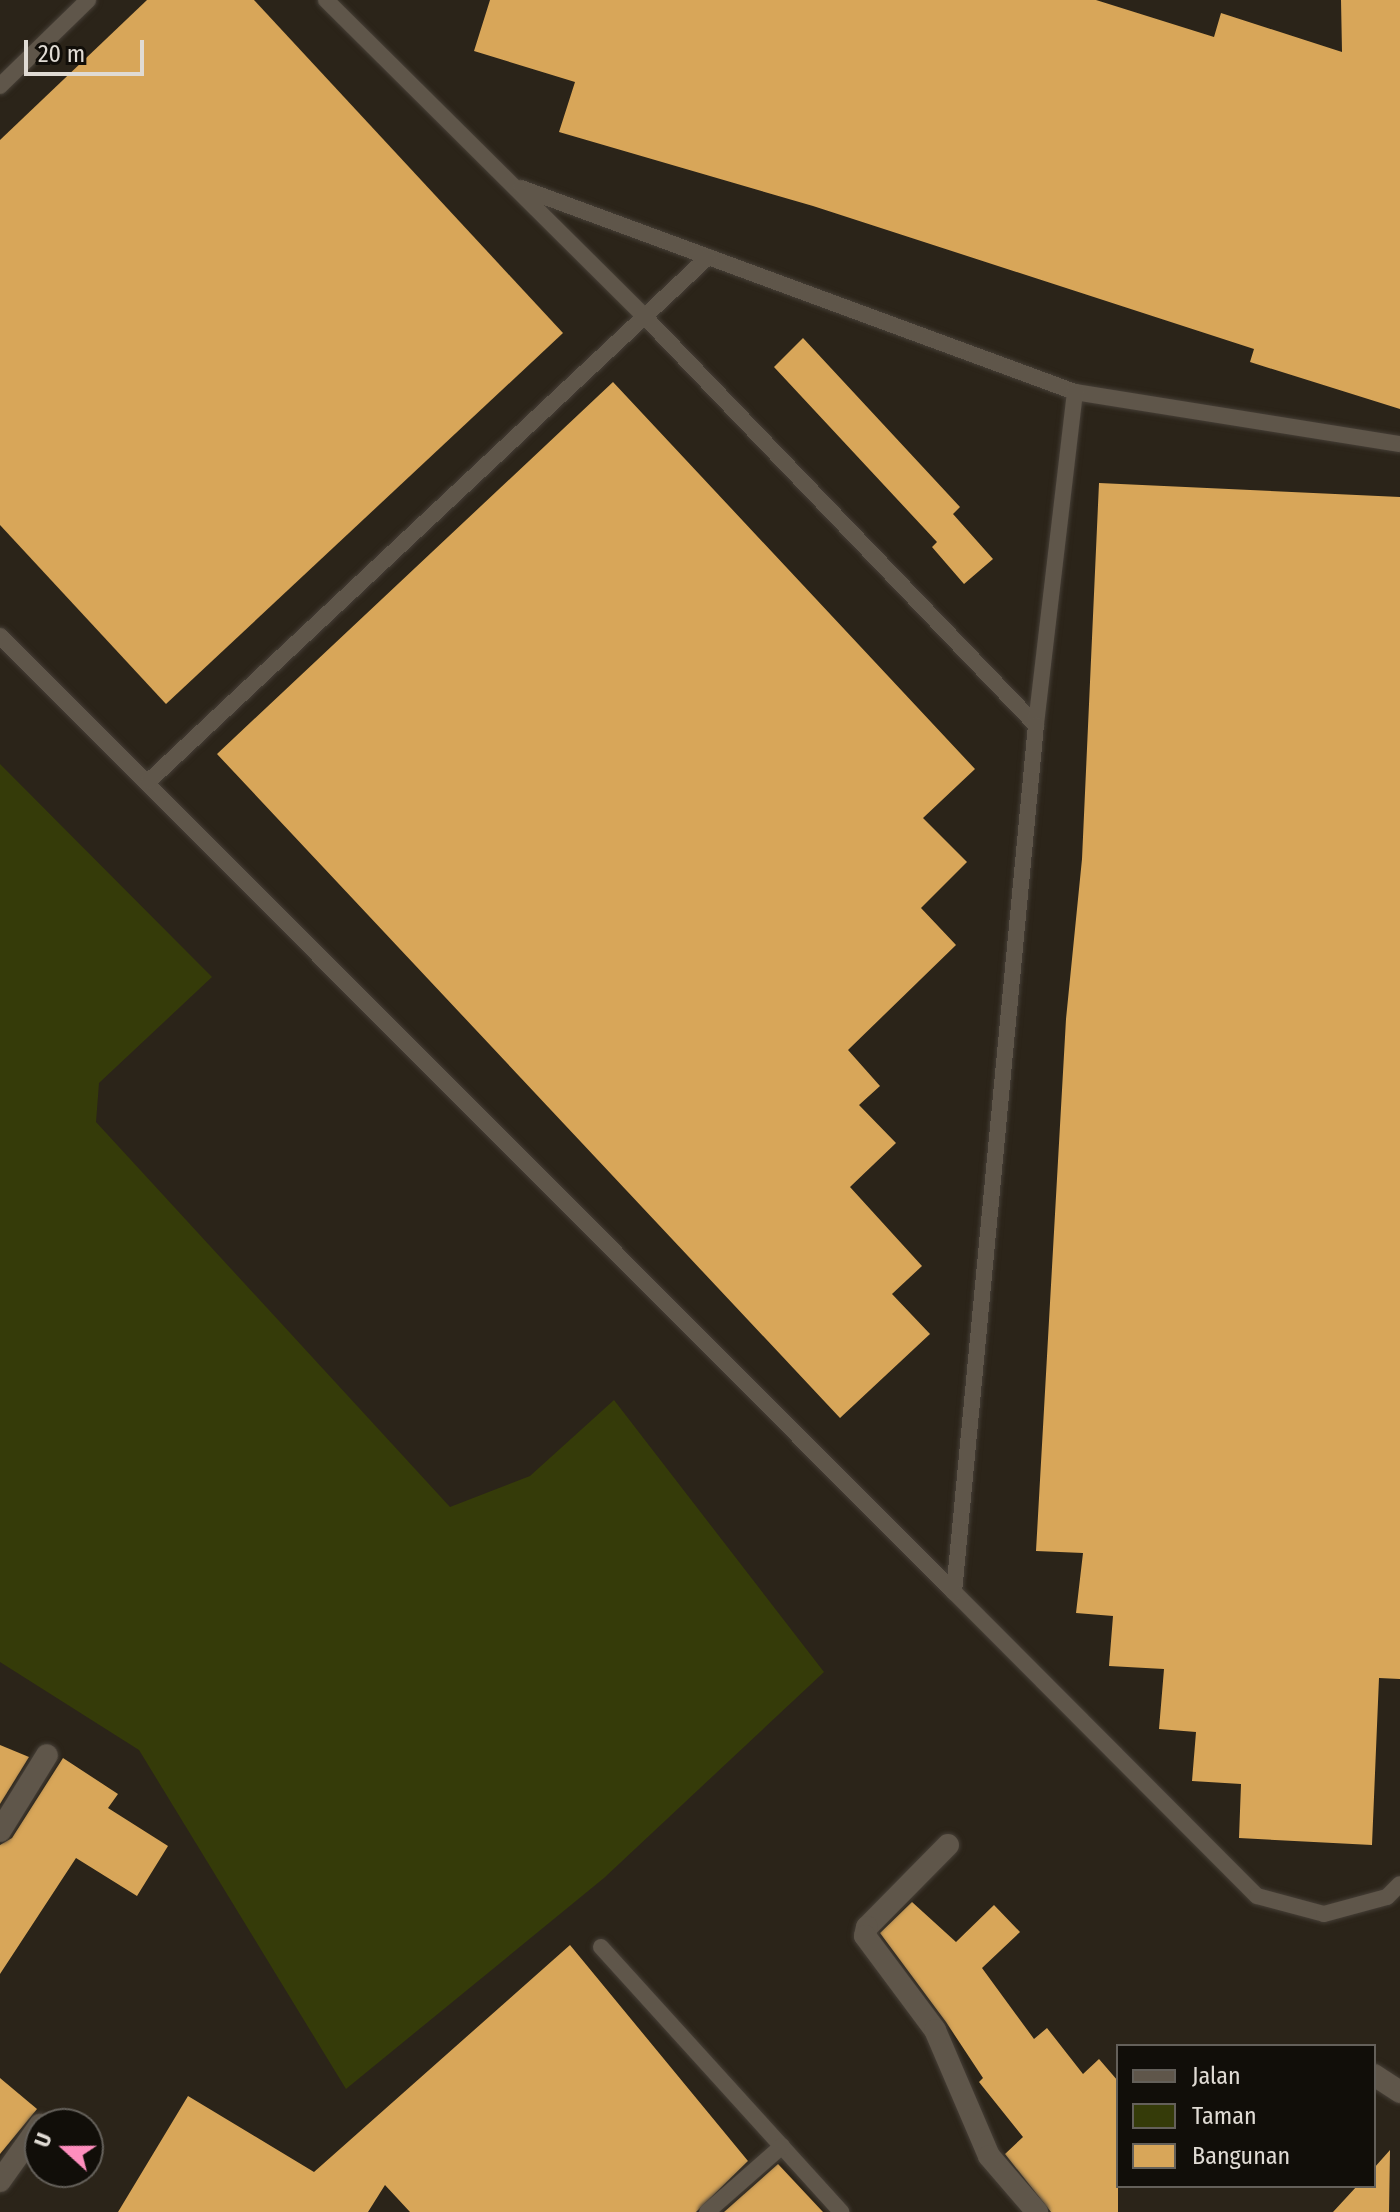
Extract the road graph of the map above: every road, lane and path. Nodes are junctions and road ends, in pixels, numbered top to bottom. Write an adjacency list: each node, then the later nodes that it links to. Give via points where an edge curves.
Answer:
1 (88, 0): 3 (lane, via 20,58)
2 (326, 0): 4 (lane)
3 (0, 86)
4 (516, 186): 5 (lane); 6 (lane)
5 (708, 257): 6 (lane); 7 (lane)
6 (645, 317): 10 (lane); 11 (lane)
7 (1075, 392): 8 (lane); 10 (lane)
8 (1400, 444)
9 (0, 636): 11 (lane)
10 (1036, 725): 12 (lane)
11 (149, 781): 12 (lane)
12 (954, 1592): 16 (lane, via 1257,1896 1324,1914 1387,1897)
13 (47, 1755): 14 (street)
14 (0, 1831)
15 (948, 1845): 25 (street, via 867,1927 865,1936 935,2030 989,2156)
16 (1400, 1884)
17 (601, 1947): 20 (lane)
18 (1376, 2076): 19 (street)
19 (1400, 2092)
20 (782, 2146): 23 (lane); 24 (lane)
21 (24, 2148): 22 (street)
22 (0, 2181)
23 (707, 2212)
24 (841, 2212)
25 (1037, 2212)

